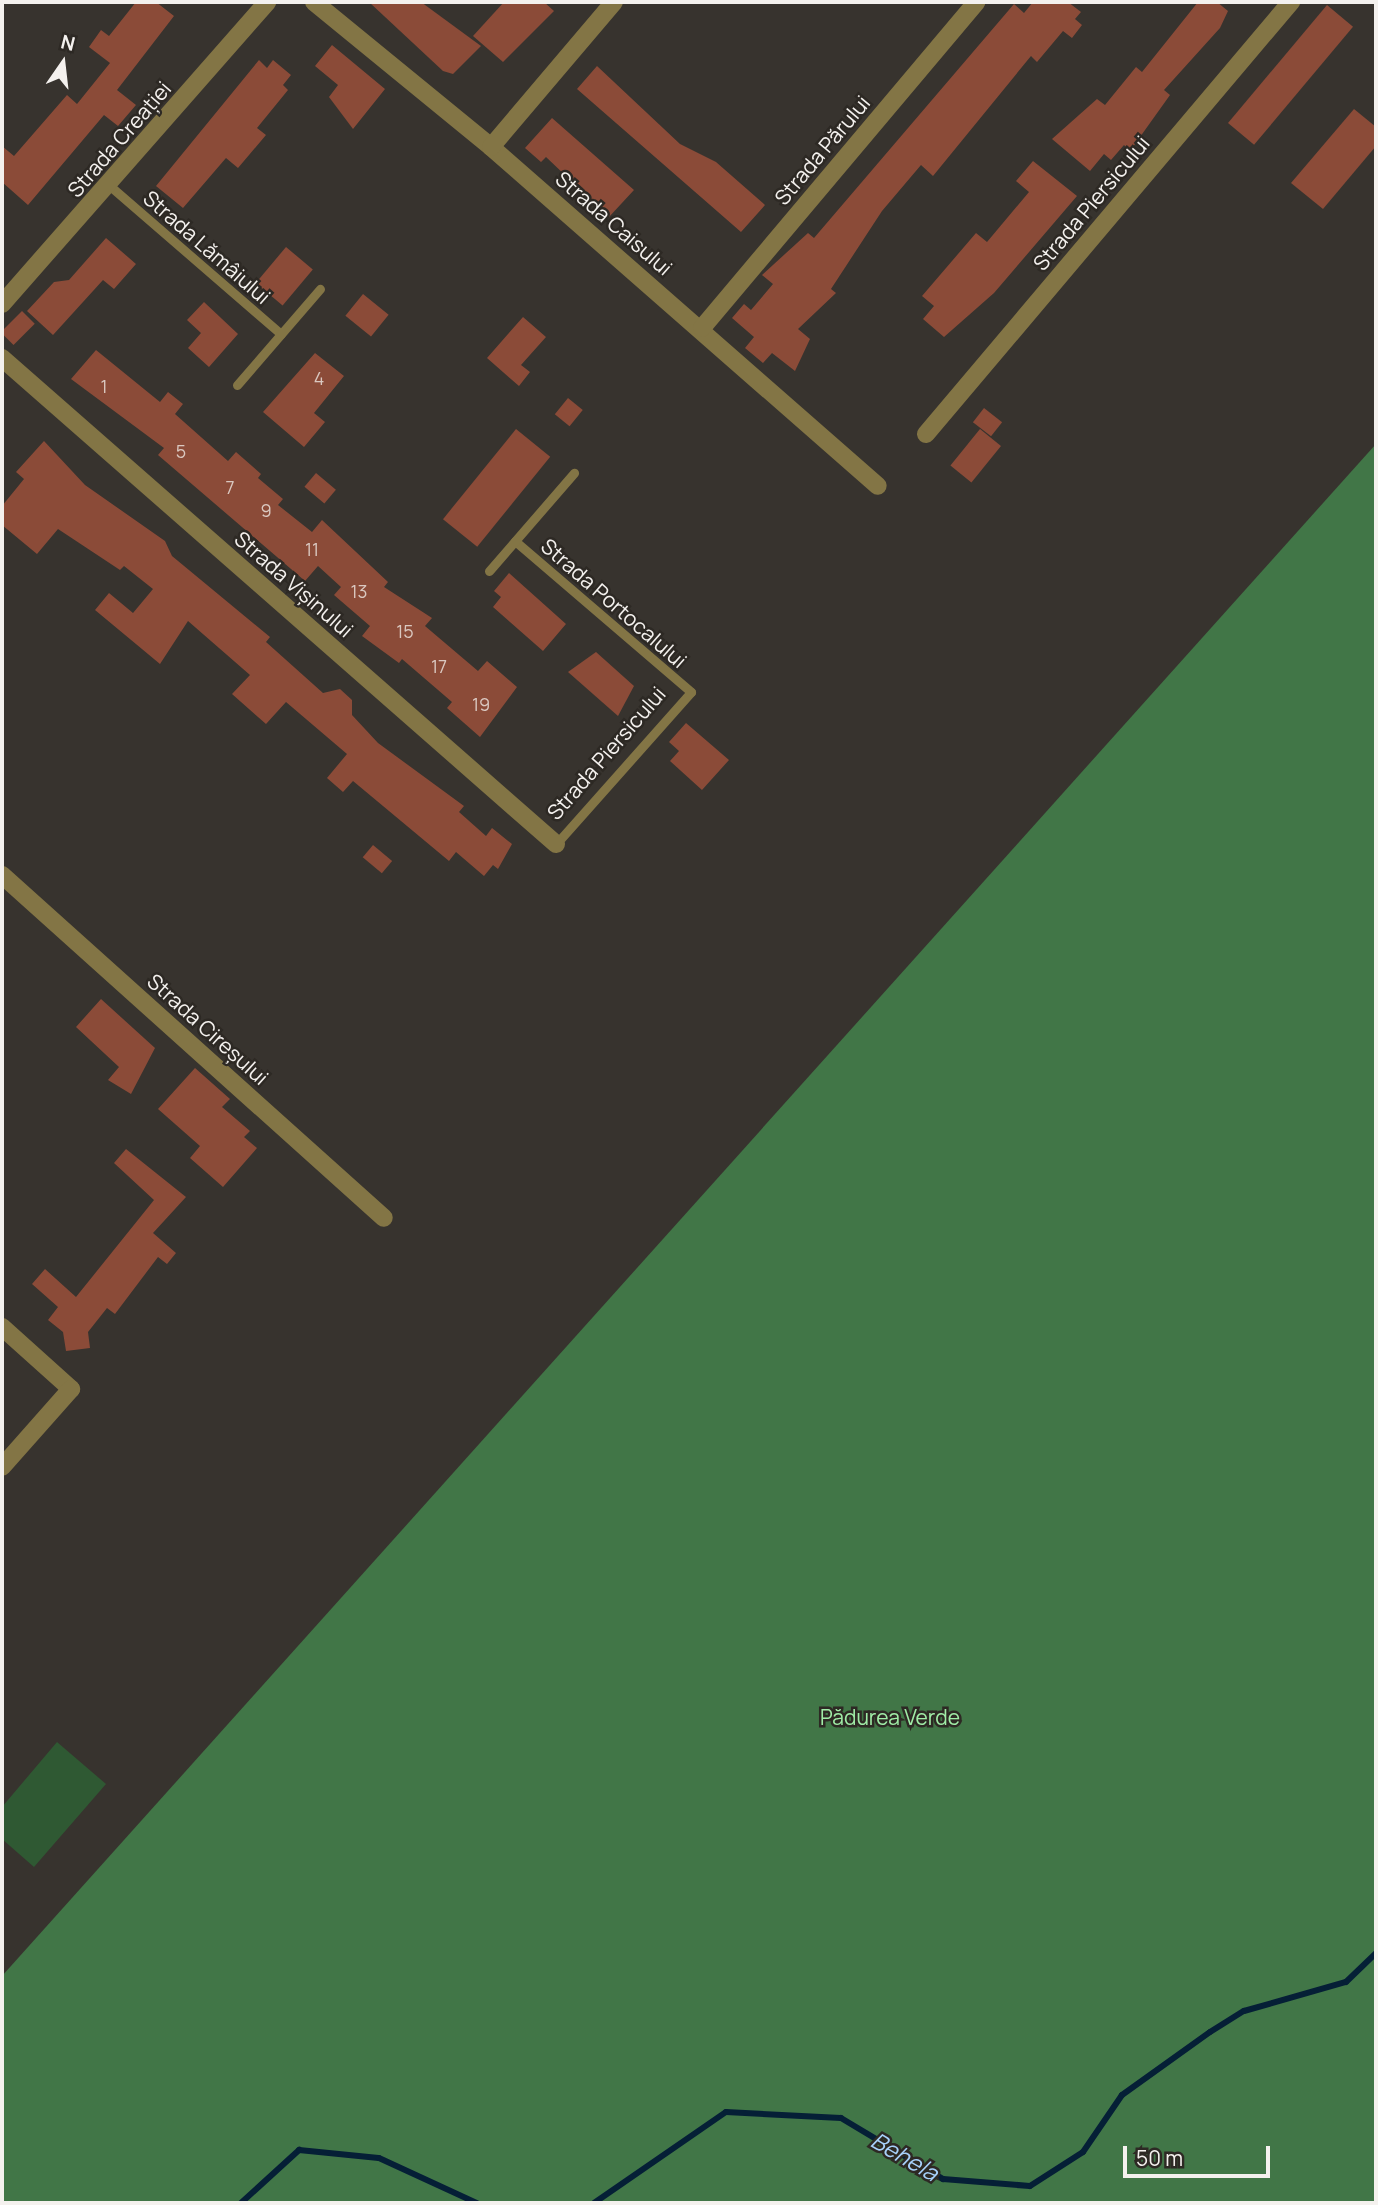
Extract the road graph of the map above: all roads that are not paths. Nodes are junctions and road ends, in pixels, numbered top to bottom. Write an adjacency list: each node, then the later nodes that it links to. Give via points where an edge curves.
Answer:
1 (314, 2): 6 (street, Strada Caisului)
2 (614, 2): 6 (street)
3 (977, 2): 10 (street, Strada Părului)
4 (260, 5): 7 (street, Strada Creației)
5 (1280, 5): 14 (street, Strada Piersicului)
6 (491, 147): 10 (street, Strada Caisului)
7 (110, 186): 9 (street, Strada Creației); 11 (lane, Strada Lămâiului)
8 (320, 289): 11 (lane)
9 (2, 304)
10 (702, 328): 16 (street, Strada Caisului)
11 (281, 334): 13 (lane)
12 (2, 358): 20 (street, Strada Vișinului)
13 (237, 385)
14 (926, 434)
15 (574, 472): 17 (lane, Strada Portocalului)
16 (878, 486)
17 (515, 541): 18 (lane, Strada Portocalului); 19 (lane, Strada Portocalului)
18 (489, 571)
19 (691, 692): 20 (lane, Strada Piersicului)
20 (556, 844)
21 (2, 875): 22 (street, Strada Cireșului)
22 (384, 1218)
23 (2, 1327): 24 (street, via 71,1389)
24 (2, 1468)

